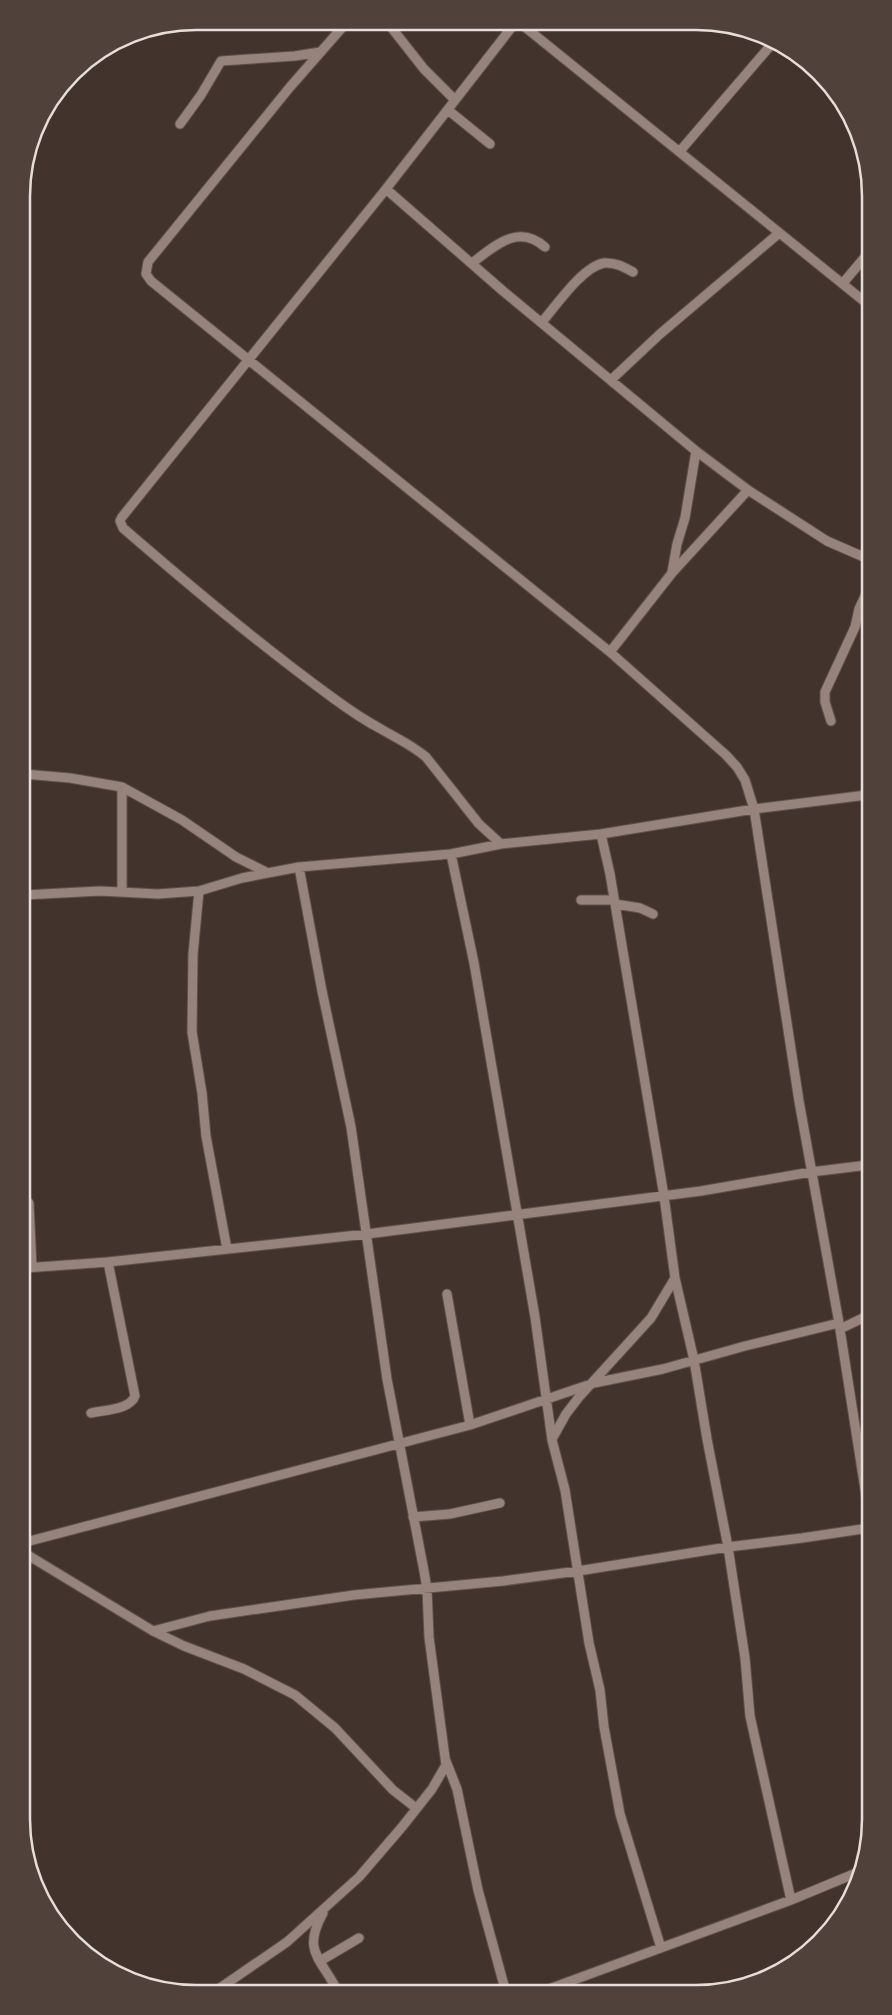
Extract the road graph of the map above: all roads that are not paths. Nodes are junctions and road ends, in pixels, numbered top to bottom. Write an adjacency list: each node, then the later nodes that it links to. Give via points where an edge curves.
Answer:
1 (340, 30): 6 (street)
2 (393, 30): 7 (street, via 424,70)
3 (510, 30): 7 (street)
4 (529, 30): 11 (street)
5 (769, 47): 11 (street)
6 (320, 52): 9 (street, via 221,61); 21 (street, via 146,267 151,281)
7 (455, 100): 8 (street)
8 (448, 110): 10 (street); 12 (street)
9 (180, 124)
10 (490, 144)
11 (680, 151): 13 (street)
12 (386, 189): 16 (street); 21 (street)
13 (778, 234): 18 (street); 22 (street)
14 (545, 247): 16 (street, via 528,236 517,236)
15 (862, 261): 18 (street)
16 (472, 263): 20 (street)
17 (633, 272): 20 (street, via 611,263 594,266)
18 (843, 283): 19 (street)
19 (862, 299)
20 (542, 322): 22 (street)
21 (249, 359): 28 (street); 35 (street, via 122,517 122,526 249,634 325,692 418,750 479,824)
22 (611, 380): 23 (street)
23 (696, 451): 24 (street); 26 (street)
24 (748, 490): 25 (street, via 827,541); 26 (street)
25 (862, 556)
26 (672, 573): 28 (street)
27 (862, 603): 29 (street, via 855,627 825,692)
28 (610, 652): 33 (street, via 732,761 744,780)
29 (831, 721)
30 (30, 775): 31 (street)
31 (122, 787): 38 (street, via 182,820 230,854); 39 (street)
32 (862, 796): 33 (street)
33 (754, 809): 34 (street); 46 (street)
34 (601, 834): 35 (street); 43 (street)
35 (501, 844): 36 (street)
36 (451, 854): 37 (street); 48 (street, via 474,963)
37 (299, 867): 38 (street); 49 (street, via 351,1127)
38 (268, 873): 40 (street)
39 (122, 891): 40 (street, via 158,894); 41 (street)
40 (199, 891): 50 (street, via 193,954 192,1032 206,1136)
41 (30, 895)
42 (582, 900): 43 (street)
43 (614, 902): 44 (street); 47 (street)
44 (653, 914)
45 (862, 1166): 46 (street)
46 (812, 1172): 47 (street); 56 (street)
47 (664, 1196): 48 (street); 53 (street)
48 (517, 1215): 49 (street); 59 (street)
49 (367, 1234): 50 (street); 63 (street, via 387,1379)
50 (227, 1249): 51 (street)
51 (108, 1262): 52 (street); 60 (street, via 135,1396 126,1405)
52 (30, 1268)
53 (674, 1278): 57 (street); 58 (street, via 651,1318)
54 (447, 1294): 61 (street)
55 (862, 1318): 56 (street)
56 (840, 1326): 57 (street); 64 (street)
57 (694, 1360): 58 (street); 69 (street)
58 (594, 1383): 59 (street); 62 (street, via 566,1414)
59 (547, 1399): 61 (street); 62 (street)
60 (91, 1413)
61 (470, 1425): 63 (street)
62 (552, 1440): 71 (street, via 565,1490)
63 (400, 1444): 66 (street); 68 (street)
64 (862, 1469)
65 (500, 1503): 66 (street, via 450,1514)
66 (413, 1517): 72 (street)
67 (862, 1529): 69 (street)
68 (30, 1541)
69 (728, 1546): 71 (street); 77 (street, via 750,1716)
70 (30, 1556): 73 (street)
71 (578, 1571): 72 (street); 80 (street, via 620,1814)
72 (426, 1589): 73 (street, via 372,1593 210,1616); 74 (street)
73 (153, 1632): 75 (street, via 244,1669 295,1695 335,1728 393,1790)
74 (445, 1759): 75 (street, via 446,1765 432,1789); 84 (street, via 457,1789 478,1890)
75 (416, 1808): 78 (street, via 386,1847)
76 (852, 1875): 77 (street)
77 (791, 1900): 80 (street)
78 (326, 1908): 81 (street, via 313,1940 314,1951); 82 (street, via 287,1942)
79 (359, 1938): 81 (street)
80 (661, 1948): 85 (street)
81 (320, 1961): 83 (street)
82 (224, 1985)
83 (334, 1985)
84 (504, 1985)
85 (560, 1985)

